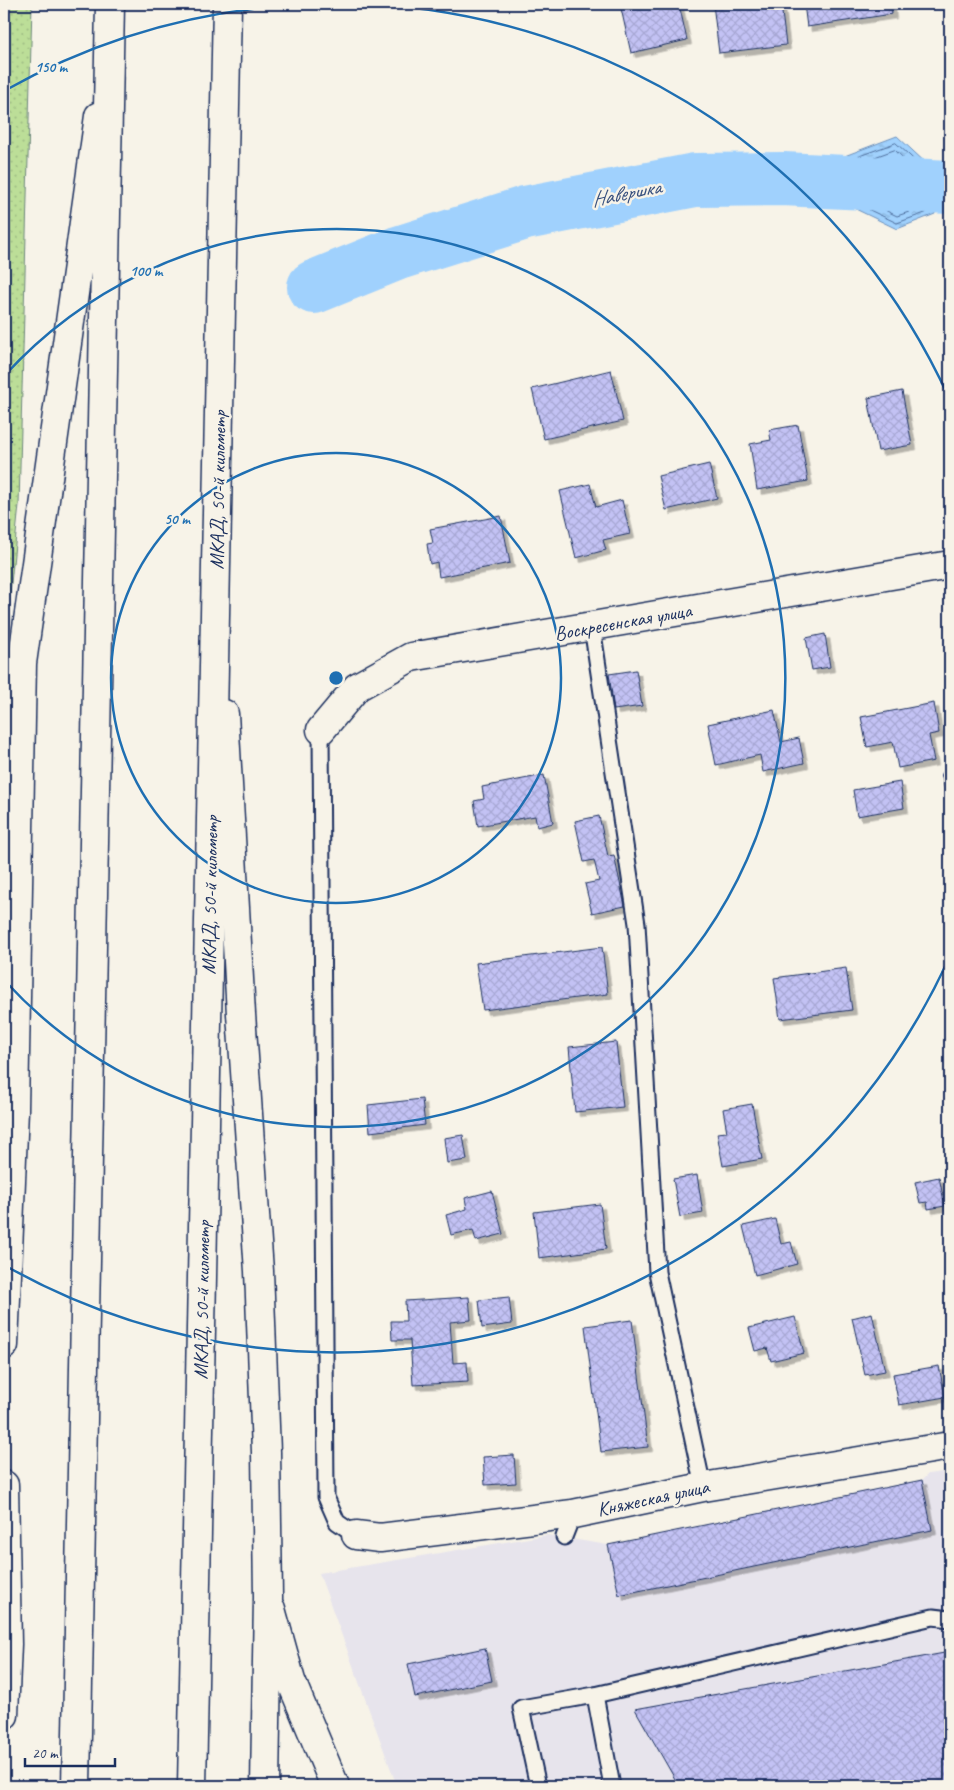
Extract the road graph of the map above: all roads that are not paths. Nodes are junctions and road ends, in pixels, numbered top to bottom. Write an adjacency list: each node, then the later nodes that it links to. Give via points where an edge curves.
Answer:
1 (110, 4): 3 (main road)
2 (227, 4): 5 (main road, МКАД, 50-й километр)
3 (109, 41): 8 (main road, via 22,663 14,1110); 17 (main road)
4 (950, 565): 6 (main road, Воскресенская улица)
5 (216, 576): 13 (main road, via 259,1271); 18 (main road, МКАД, 50-й километр)
6 (592, 627): 7 (main road, Воскресенская улица, via 411,657 357,687); 11 (lane, via 638,924 657,1272)
7 (321, 730): 12 (lane, via 326,1497 338,1522)
8 (4, 1345)
9 (950, 1446): 11 (main road, Княжеская улица)
10 (4, 1485): 16 (main road, via 7,1644)
11 (703, 1487): 12 (main road, Княжеская улица, via 569,1526 380,1538)
12 (356, 1536)
13 (268, 1597): 19 (main road); 20 (main road, via 291,1682)
14 (950, 1619): 15 (lane, via 932,1617)
15 (595, 1695): 21 (lane, via 521,1708); 22 (lane)
16 (4, 1715)
17 (76, 1786)
18 (192, 1786)
19 (265, 1786)
20 (335, 1786)
21 (538, 1786)
22 (612, 1786)

